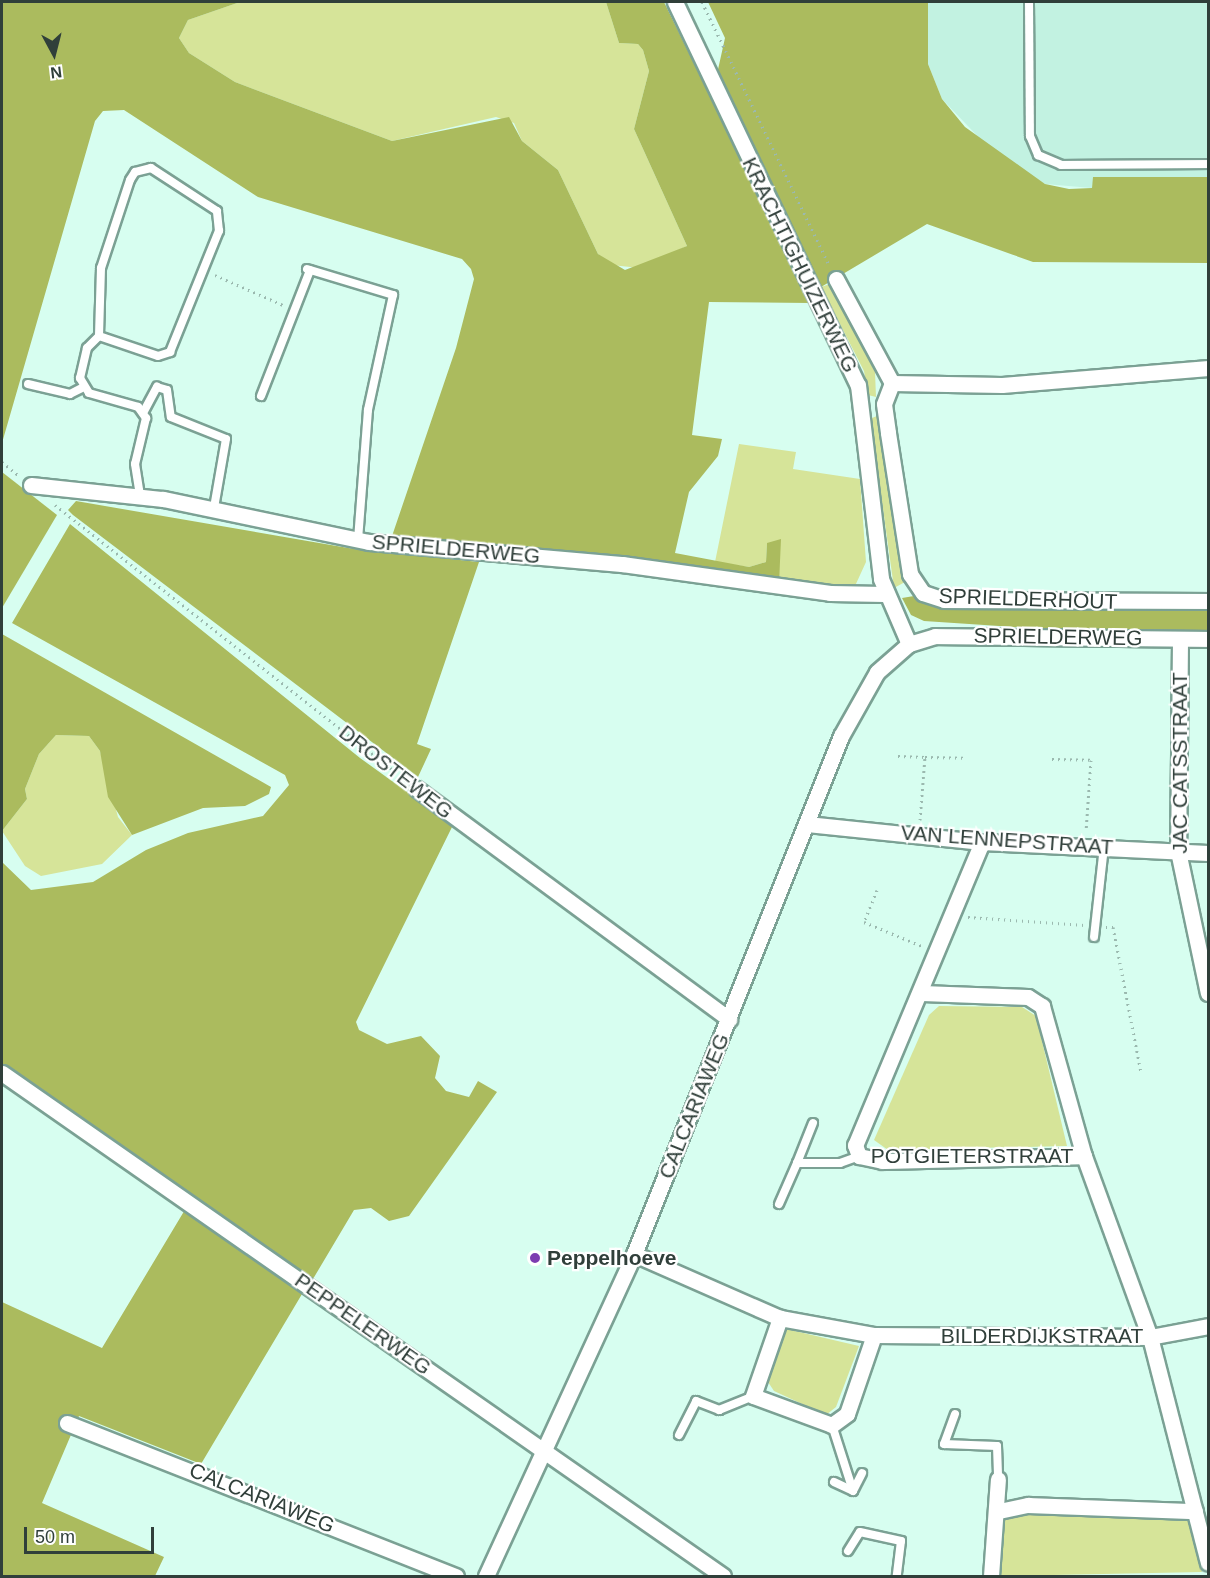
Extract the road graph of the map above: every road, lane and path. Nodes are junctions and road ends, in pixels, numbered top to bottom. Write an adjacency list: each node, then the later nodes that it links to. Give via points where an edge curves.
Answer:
1 (675, 2): 15 (street, KRACHTIGHUIZERWEG, via 850,365)
2 (702, 2): 6 (path, KRACHTIGHUIZERWEG)
3 (1029, 2): 4 (lane, via 1030,136 1038,155 1061,165)
4 (1209, 164)
5 (204, 272): 7 (path); 8 (lane, via 170,352 158,356); 8 (lane, via 219,231 217,211 160,171 135,172 101,268)
6 (836, 279): 10 (street)
7 (296, 310): 13 (lane, via 283,329); 21 (lane, via 309,269 393,296 368,410)
8 (99, 336): 12 (lane, via 87,348)
9 (1209, 368): 10 (street, via 1013,385)
10 (892, 383): 14 (street, SPRIELDERHOUT)
11 (28, 384): 12 (lane, via 69,394)
12 (82, 388): 16 (lane)
13 (261, 396)
14 (884, 404): 15 (street); 23 (street, SPRIELDERHOUT, via 910,574 923,593 944,600)
15 (861, 408): 22 (street, KRACHTIGHUIZERWEG)
16 (143, 413): 18 (lane, via 146,425 135,464); 19 (lane, via 157,387 167,390 171,417 226,439)
17 (31, 485): 18 (street, SPRIELDERWEG)
18 (140, 496): 19 (street, SPRIELDERWEG)
19 (214, 508): 21 (street, SPRIELDERWEG)
20 (68, 516): 31 (path, DROSTEWEG)
21 (358, 539): 22 (street, SPRIELDERWEG, via 622,564 830,593)
22 (884, 594): 26 (street, KRACHTIGHUIZERWEG)
23 (1209, 601)
24 (1180, 639): 25 (street, SPRIELDERWEG); 26 (street, SPRIELDERWEG, via 943,635); 37 (street, JAC CATSSTRAAT)
25 (1209, 639)
26 (909, 644): 32 (street, CALCARIAWEG, via 876,672 858,701)
27 (898, 756): 28 (path)
28 (925, 757): 29 (path); 33 (path)
29 (964, 758)
30 (1052, 759): 35 (path, via 1091,760)
31 (417, 789): 46 (street, DROSTEWEG)
32 (807, 824): 33 (street, VAN LENNEPSTRAAT); 46 (street, CALCARIAWEG)
33 (918, 835): 34 (street, VAN LENNEPSTRAAT)
34 (982, 842): 35 (street, VAN LENNEPSTRAAT); 40 (street, POTGIETERSTRAAT)
35 (1085, 845): 36 (street, VAN LENNEPSTRAAT)
36 (1105, 846): 37 (street, VAN LENNEPSTRAAT); 41 (lane)
37 (1178, 851): 38 (street, VAN LENNEPSTRAAT); 45 (street, JAC CATSSTRAAT)
38 (1209, 853)
39 (877, 890): 43 (path, via 864,922)
40 (952, 916): 41 (path); 43 (street, POTGIETERSTRAAT)
41 (1095, 926): 42 (lane); 48 (path, via 1113,927)
42 (1094, 937)
43 (938, 952): 44 (street, POTGIETERSTRAAT)
44 (922, 993): 50 (street, POTGIETERSTRAAT, via 855,1145); 51 (street, POTGIETERSTRAAT, via 1028,997 1042,1006)
45 (1209, 993)
46 (729, 1020): 54 (street, CALCARIAWEG)
47 (2, 1072): 64 (street, PEPPELERWEG)
48 (1141, 1073)
49 (813, 1123): 52 (lane)
50 (859, 1156): 51 (street, POTGIETERSTRAAT, via 882,1161); 52 (lane, via 840,1163)
51 (1084, 1156): 58 (street, POTGIETERSTRAAT)
52 (797, 1163): 53 (lane)
53 (779, 1204)
54 (634, 1254): 55 (street, BILDERDIJKSTRAAT); 64 (street, CALCARIAWEG)
55 (780, 1318): 57 (street, BILDERDIJKSTRAAT); 59 (street)
56 (1209, 1326): 58 (street, BILDERDIJKSTRAAT)
57 (874, 1335): 58 (street, BILDERDIJKSTRAAT); 62 (street, via 847,1414)
58 (1150, 1337): 70 (street, POTGIETERSTRAAT)
59 (753, 1396): 62 (street); 63 (lane, via 719,1410 696,1401)
60 (955, 1414): 66 (lane, via 944,1444 997,1446)
61 (68, 1423): 74 (street, CALCARIAWEG)
62 (832, 1425): 68 (lane)
63 (679, 1435)
64 (542, 1452): 73 (street, PEPPELERWEG); 75 (street, CALCARIAWEG)
65 (862, 1473): 68 (lane)
66 (998, 1479): 69 (street)
67 (834, 1482): 68 (lane)
68 (853, 1491)
69 (999, 1511): 70 (street, via 1029,1505); 78 (street)
70 (1195, 1511): 72 (street, POTGIETERSTRAAT)
71 (848, 1551): 77 (lane, via 860,1532 901,1541)
72 (1209, 1563)
73 (702, 1571): 76 (street, PEPPELERWEG)
74 (456, 1576)
75 (486, 1576)
76 (723, 1576)
77 (897, 1576)
78 (991, 1576)

